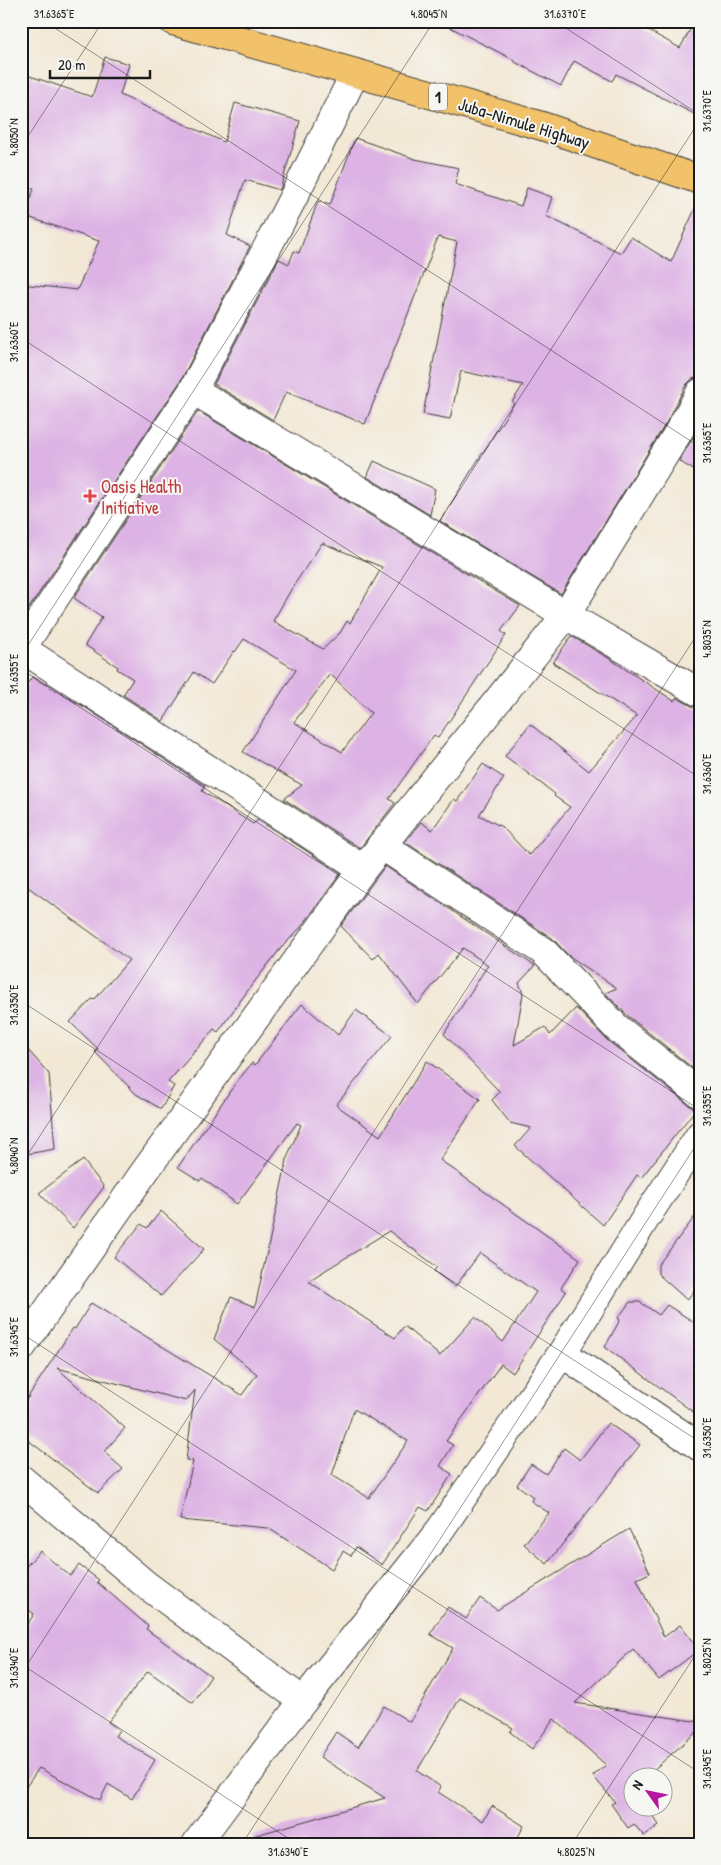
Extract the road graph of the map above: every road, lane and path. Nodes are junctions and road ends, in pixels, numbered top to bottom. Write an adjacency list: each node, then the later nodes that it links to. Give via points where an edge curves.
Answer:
1 (174, 21): 2 (main road, Juba–Nimule Highway / 1)
2 (355, 73): 3 (main road, Juba–Nimule Highway / 1, via 542,126); 4 (street)
3 (700, 180)
4 (194, 390): 6 (street); 7 (street)
5 (700, 393): 6 (street)
6 (566, 615): 8 (street); 9 (street)
7 (21, 648): 10 (street)
8 (700, 693)
9 (381, 845): 10 (street); 11 (street, via 543,951 616,1028)
10 (363, 869): 13 (street)
11 (700, 1094)
12 (700, 1135): 14 (street)
13 (21, 1348)
14 (562, 1353): 15 (street); 17 (street, via 440,1530)
15 (700, 1447)
16 (21, 1479): 17 (street, via 145,1584)
17 (303, 1701): 18 (street)
18 (196, 1844)

